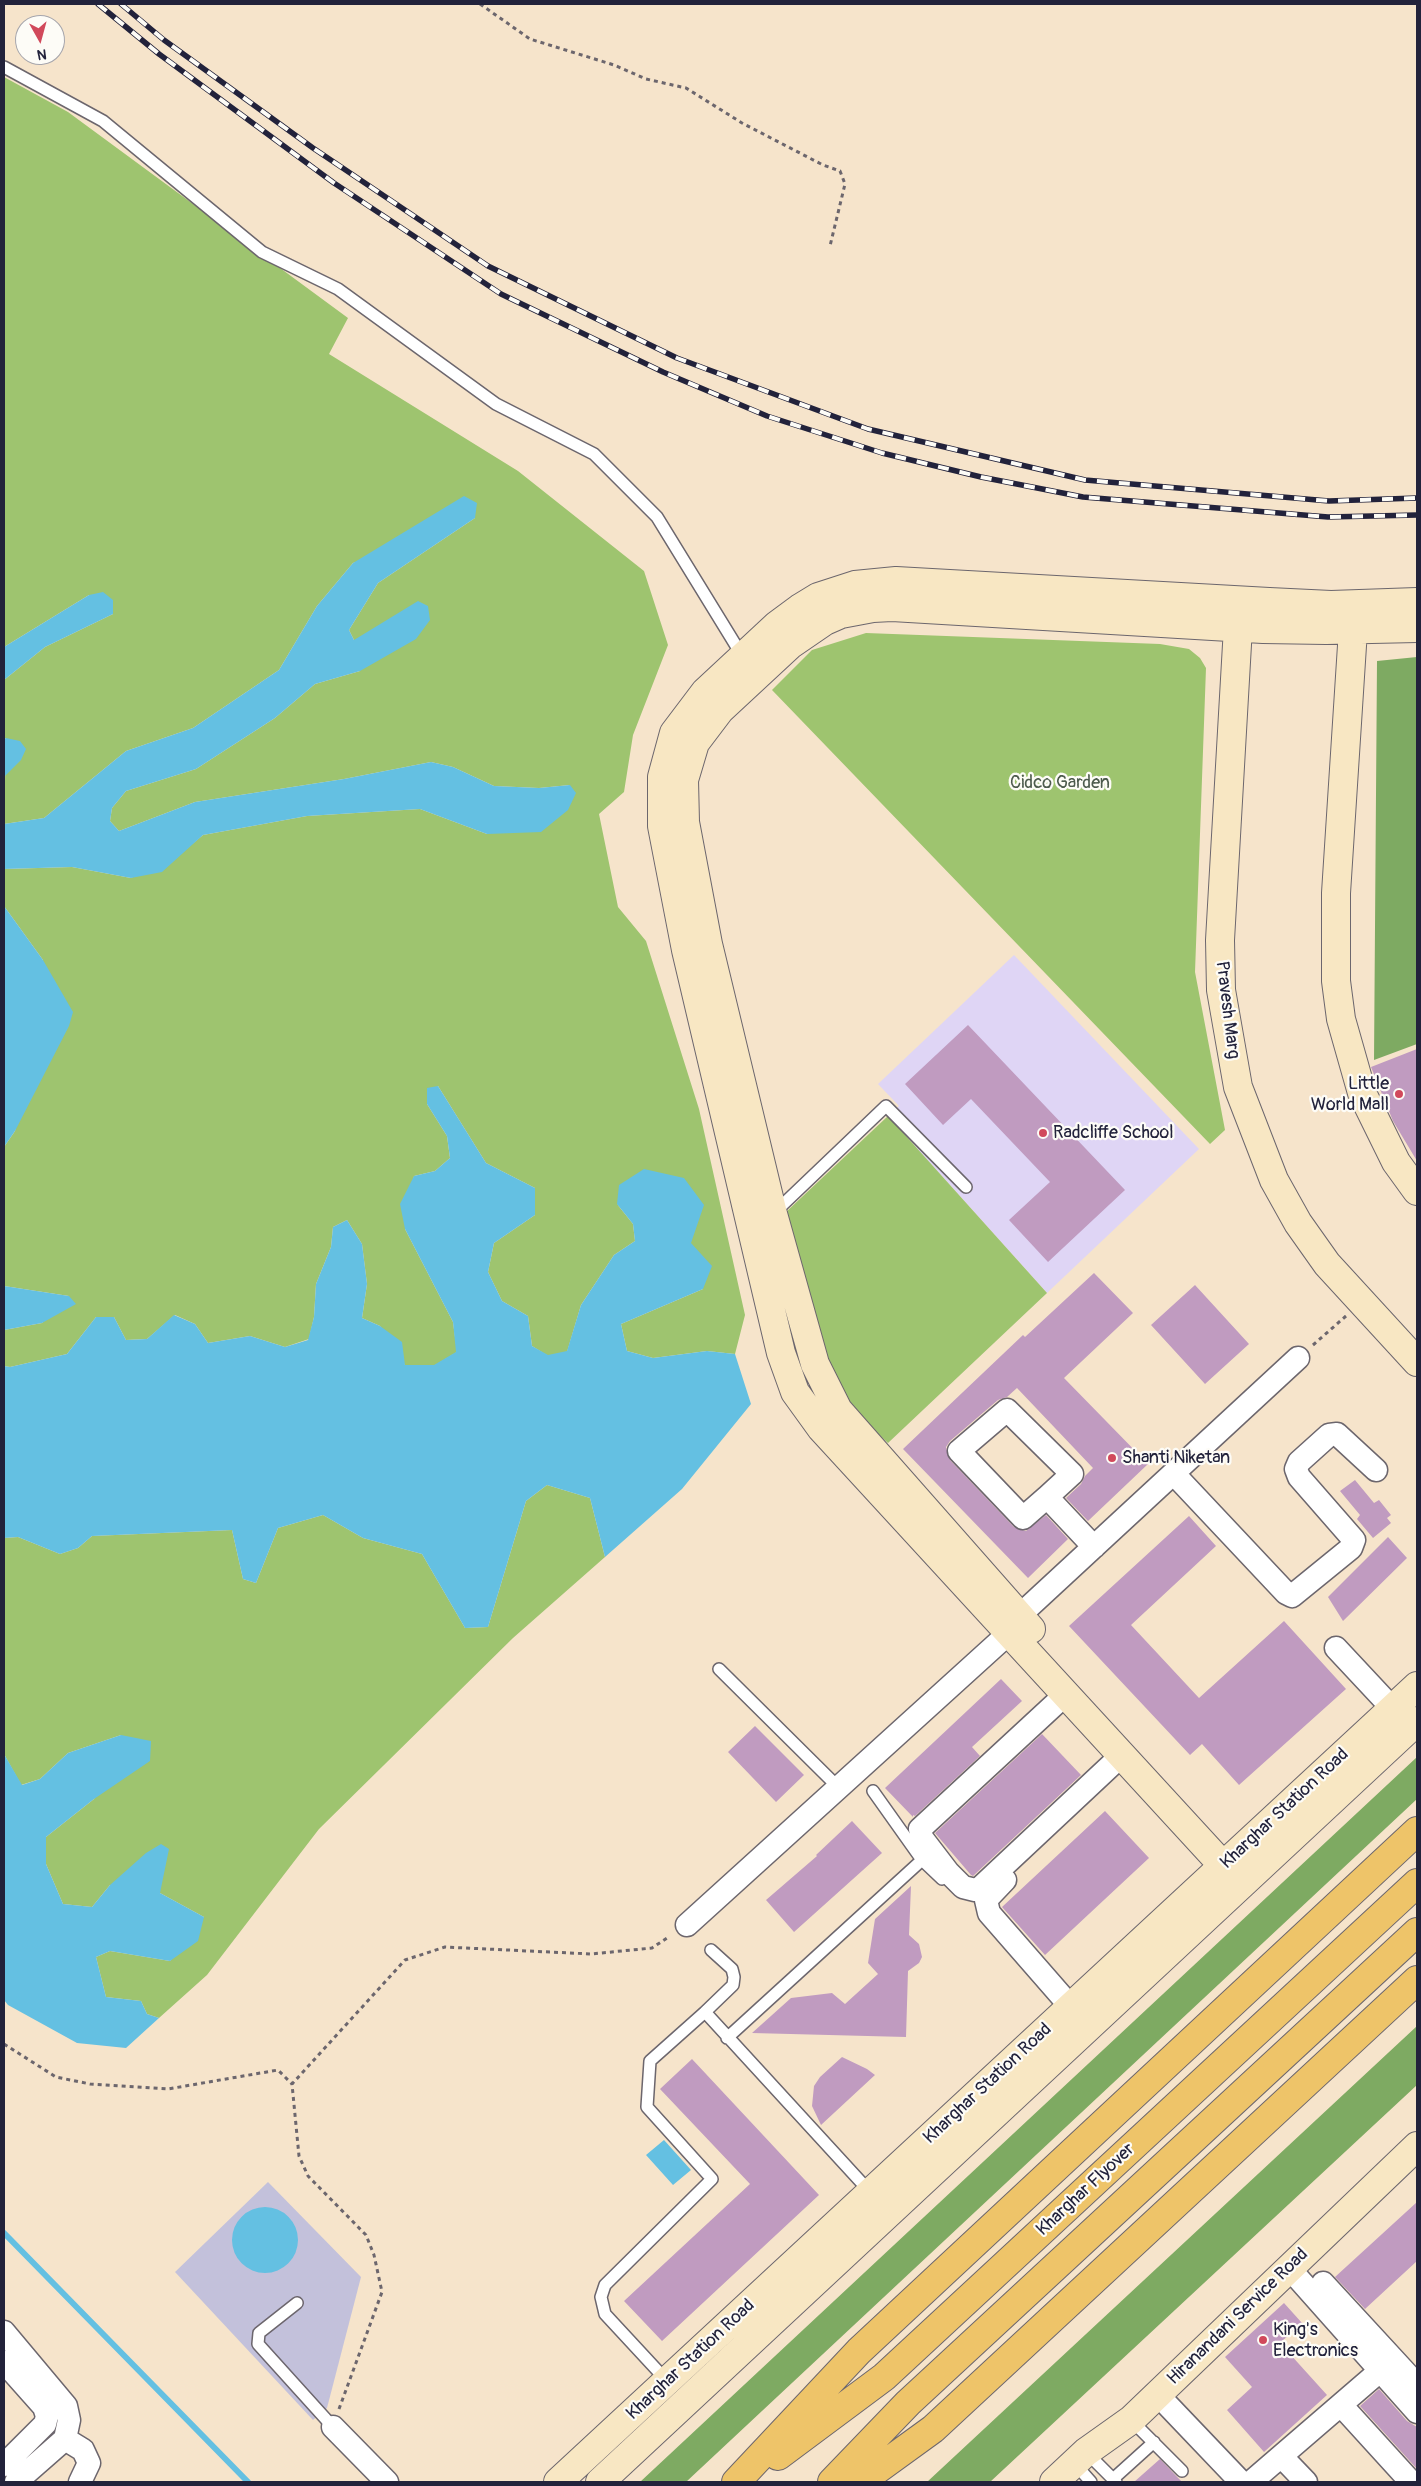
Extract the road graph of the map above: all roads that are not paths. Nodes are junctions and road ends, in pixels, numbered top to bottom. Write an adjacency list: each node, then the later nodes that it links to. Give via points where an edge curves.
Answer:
1 (4, 67): 6 (lane, via 103,121 262,252 338,289 496,404 594,454 657,517)
2 (1417, 602): 4 (street)
3 (1240, 614): 4 (street); 6 (street, via 873,608 842,614); 11 (street, Pravesh Marg, via 1220,940 1221,990 1238,1087 1274,1180 1294,1215 1327,1264)
4 (1356, 617): 5 (street); 8 (street, via 1336,893 1336,981 1341,1019 1362,1093 1396,1162)
5 (1417, 628)
6 (748, 668): 9 (street, via 704,692 674,733 662,777 661,800 662,826 686,950)
7 (966, 1187): 9 (lane, via 886,1106)
8 (1417, 1191)
9 (762, 1220): 16 (street, via 786,1373 807,1411)
10 (1298, 1358): 13 (street)
11 (1417, 1362)
12 (1376, 1470): 13 (street, via 1337,1434 1329,1435 1298,1462 1296,1469 1300,1477 1354,1540 1351,1548 1292,1596)
13 (1174, 1474): 15 (street)
14 (1047, 1497): 14 (street, via 1072,1474 1007,1410 959,1451 1023,1518); 15 (street)
15 (1094, 1547): 16 (street)
16 (1014, 1624): 20 (street); 24 (street); 28 (street)
17 (1336, 1648): 21 (street)
18 (719, 1669): 24 (lane)
19 (1417, 1686): 21 (street, Kharghar Station Road)
20 (1066, 1694): 23 (street); 23 (street, via 920,1829 922,1838 948,1872 963,1887 974,1890 981,1887)
21 (1393, 1708): 28 (street, Kharghar Station Road)
22 (1417, 1721): 28 (street, Kharghar Station Road)
23 (1126, 1759): 28 (street); 35 (street, via 986,1900 989,1913)
24 (838, 1787): 31 (street)
25 (873, 1791): 27 (lane)
26 (1417, 1832): 65 (highway, via 859,2351)
27 (922, 1860): 30 (lane); 37 (lane)
28 (1238, 1869): 35 (street, Kharghar Station Road); 40 (street, Kharghar Station Road)
29 (1417, 1883): 66 (highway, Kharghar Flyover, via 884,2377)
30 (962, 1898)
31 (686, 1925)
32 (1417, 1932): 67 (highway, Kharghar Flyover, via 908,2403)
33 (710, 1950): 36 (lane, via 732,1969 734,1977 733,1985)
34 (1417, 1980): 68 (highway, via 933,2429)
35 (1071, 2007): 39 (street, Kharghar Station Road)
36 (704, 2012): 37 (lane); 46 (lane, via 650,2061 646,2106 712,2179 605,2285 601,2297 605,2314)
37 (727, 2038): 39 (lane)
38 (1417, 2146): 41 (street, Hiranandani Service Road)
39 (871, 2193): 40 (street); 46 (street, Kharghar Station Road)
40 (892, 2211): 64 (street, Kharghar Station Road)
41 (1293, 2264): 45 (street); 47 (street, via 1325,2285); 48 (street, Hiranandani Service Road)
42 (297, 2303): 52 (lane, via 259,2333 258,2344)
43 (4, 2332): 53 (street, via 66,2406 70,2420)
44 (4, 2362): 56 (street, via 44,2407 47,2416 45,2424)
45 (1381, 2370): 49 (street); 50 (street)
46 (668, 2382): 63 (street, Kharghar Station Road)
47 (1417, 2385)
48 (1158, 2395): 51 (street, Hiranandani Service Road); 70 (street)
49 (1341, 2405): 55 (street); 73 (street)
50 (1417, 2412)
51 (1132, 2420): 54 (lane); 57 (street, Hiranandani Service Road)
52 (333, 2427): 62 (street)
53 (64, 2439): 60 (street); 61 (street, via 83,2450 89,2463)
54 (1154, 2442): 58 (lane); 59 (lane)
55 (1282, 2457): 71 (street); 72 (street)
56 (4, 2465)
57 (1084, 2466): 59 (lane); 69 (street, Hiranandani Service Road)
58 (1182, 2471)
59 (1114, 2480)
60 (16, 2482)
61 (80, 2482)
62 (387, 2482)
63 (558, 2482)
64 (600, 2482)
65 (736, 2482)
66 (743, 2482)
67 (832, 2482)
68 (860, 2482)
69 (1054, 2482)
70 (1241, 2482)
71 (1251, 2482)
72 (1306, 2482)
73 (1411, 2482)

